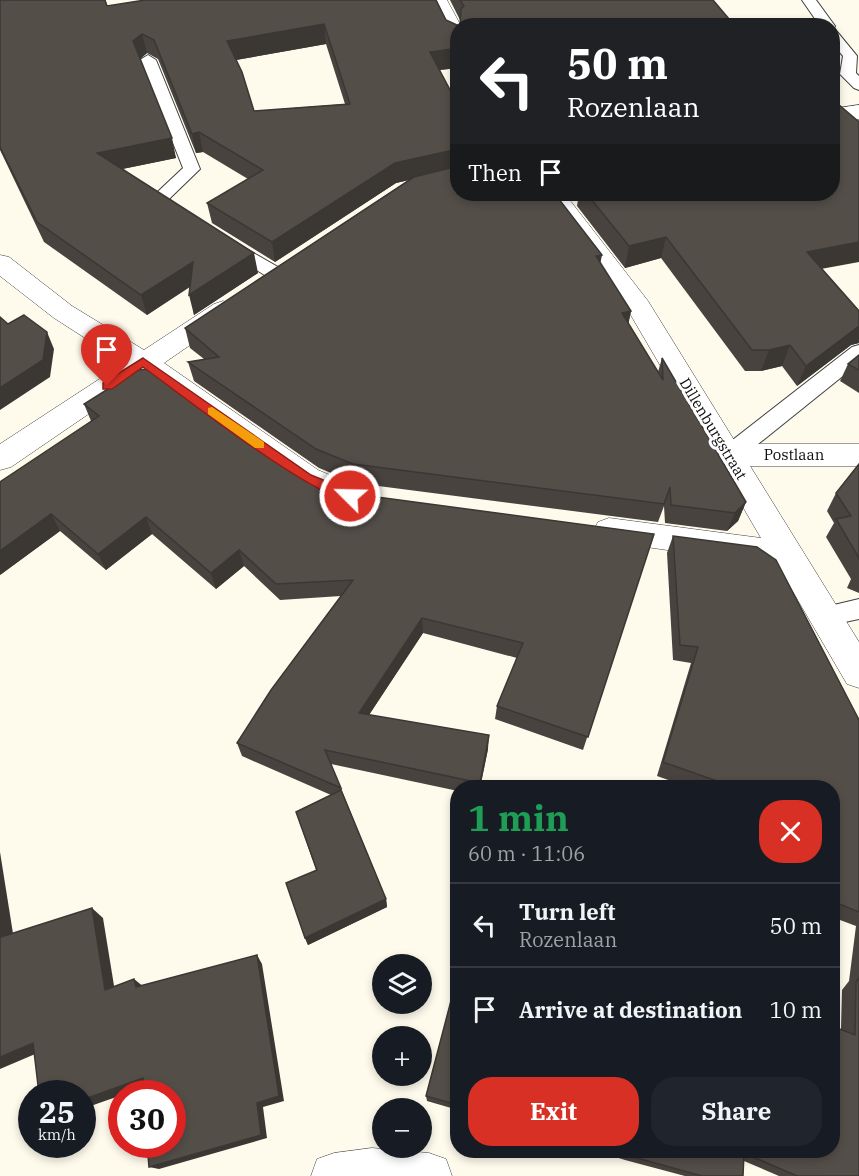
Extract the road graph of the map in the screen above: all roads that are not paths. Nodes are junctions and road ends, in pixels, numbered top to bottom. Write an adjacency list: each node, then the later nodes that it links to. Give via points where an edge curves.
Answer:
1 (437, 0): 4 (street)
2 (809, 0): 3 (lane)
3 (822, 18)
4 (450, 24)
5 (840, 43): 7 (lane, via 849,56 848,74)
6 (148, 60): 11 (lane, via 192,169 158,200)
7 (859, 85)
8 (859, 112): 9 (street)
9 (840, 115)
10 (559, 201): 17 (street, Dillenburgstraat, via 639,307)
11 (198, 225)
12 (218, 238): 14 (lane)
13 (0, 263): 16 (street, via 63,312)
14 (268, 281): 16 (street)
15 (859, 352): 17 (lane)
16 (143, 362): 19 (street); 20 (street, via 307,478 350,496)
17 (729, 455): 18 (street, Postlaan); 22 (street, Dillenburgstraat)
18 (859, 455)
19 (0, 459)
20 (373, 500)
21 (582, 527): 22 (street)
22 (790, 555): 24 (street, Dillenburgstraat)
23 (859, 609): 24 (lane)
24 (826, 616): 25 (street, Dillenburgstraat)
25 (859, 673)
26 (359, 1174): 27 (street)
27 (429, 1176)

